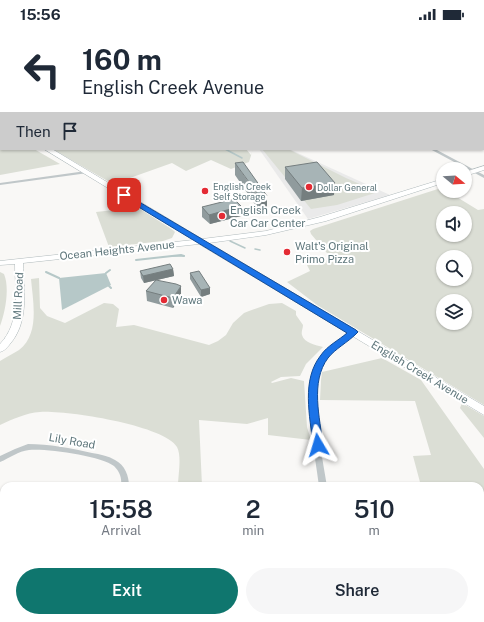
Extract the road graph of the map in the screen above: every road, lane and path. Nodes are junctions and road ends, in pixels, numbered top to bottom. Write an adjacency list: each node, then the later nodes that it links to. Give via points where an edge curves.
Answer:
1 (49, 150): 4 (main road, English Creek Avenue)
2 (434, 150): 5 (street)
3 (484, 168): 5 (main road)
4 (86, 172): 8 (street); 9 (main road, English Creek Avenue)
5 (474, 172): 6 (street)
6 (484, 177)
7 (436, 183): 10 (main road, Ocean Heights Avenue, via 304,224)
8 (0, 184)
9 (177, 226): 11 (main road, English Creek Avenue); 12 (main road, via 177,236)
10 (231, 237): 11 (main road, Ocean Heights Avenue); 13 (main road, via 226,244)
11 (202, 241): 12 (main road, Ocean Heights Avenue); 13 (main road, English Creek Avenue)
12 (163, 245): 14 (main road, Ocean Heights Avenue)
13 (231, 258): 16 (main road, English Creek Avenue)
14 (19, 261): 15 (main road, Ocean Heights Avenue); 17 (main road, Mill Road, via 17,324)
15 (0, 263)
16 (353, 332): 18 (main road, English Creek Avenue); 21 (street, via 325,356 315,378 313,393)
17 (0, 349)
18 (484, 411)
19 (0, 459): 20 (street, Lily Road, via 18,450 34,447 100,458 120,468)
20 (125, 482)
21 (323, 482)

